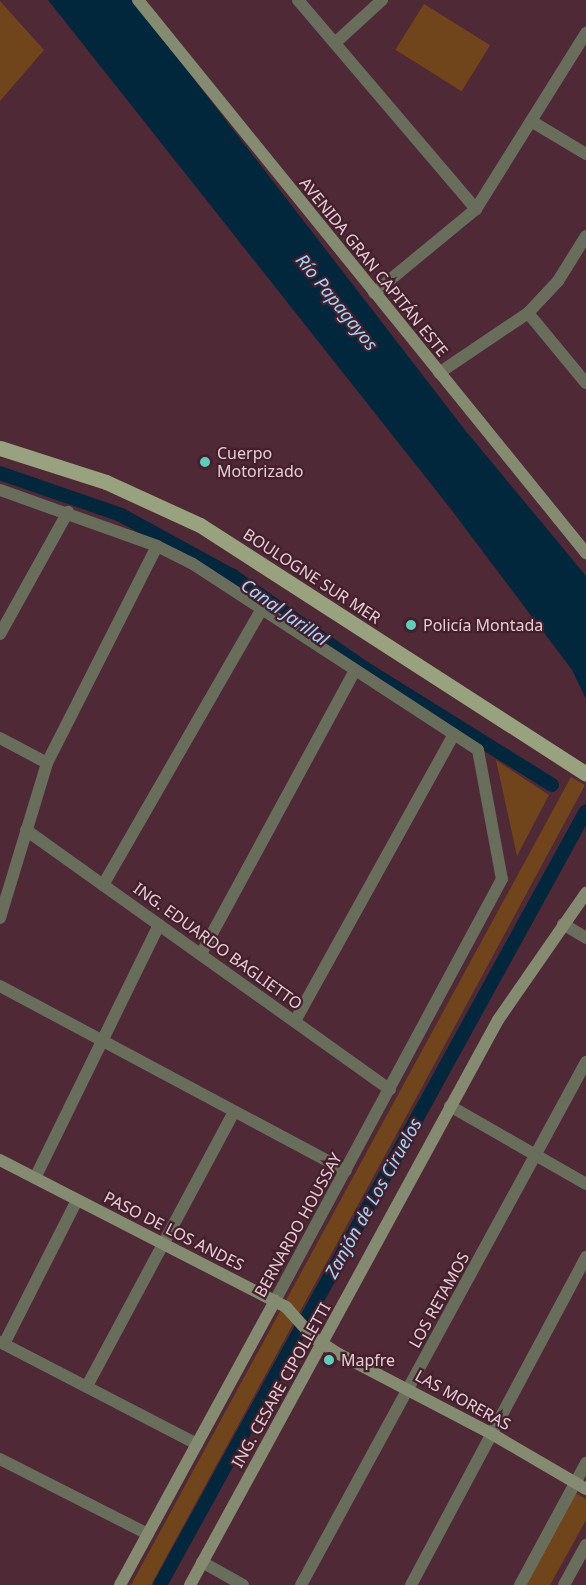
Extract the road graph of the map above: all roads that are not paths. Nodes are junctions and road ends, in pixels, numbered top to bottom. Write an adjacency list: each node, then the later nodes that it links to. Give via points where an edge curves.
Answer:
1 (138, 0): 11 (street, AVENIDA GRAN CAPITÁN ESTE)
2 (298, 0): 5 (street)
3 (382, 0): 5 (street)
4 (586, 33): 6 (street)
5 (335, 43): 8 (street)
6 (531, 121): 7 (street); 8 (street)
7 (586, 154)
8 (476, 209): 11 (street)
9 (586, 236): 10 (street)
10 (583, 251): 12 (street)
11 (374, 293): 13 (street, AVENIDA GRAN CAPITÁN ESTE)
12 (528, 313): 13 (street); 14 (street)
13 (439, 373): 19 (street, AVENIDA GRAN CAPITÁN ESTE)
14 (586, 383)
15 (0, 448): 26 (main road, BOULOGNE SUR MER, via 106,482 200,525)
16 (0, 490): 17 (street)
17 (68, 512): 18 (street); 21 (street)
18 (157, 546): 20 (street); 25 (street)
19 (586, 553)
20 (262, 609): 22 (street); 28 (street)
21 (0, 634)
22 (355, 670): 23 (street); 34 (street)
23 (454, 734): 36 (street); 39 (street, BERNARDO HOUSSAY, via 478,750 502,879)
24 (0, 738): 25 (street)
25 (47, 763): 27 (street)
26 (586, 774)
27 (27, 830): 28 (street, ING. EDUARDO BAGLIETTO); 30 (street)
28 (103, 885): 32 (street, ING. EDUARDO BAGLIETTO)
29 (586, 893): 31 (street, ING. CESARE CIPOLLETTI)
30 (0, 918)
31 (563, 924): 33 (street); 40 (street, ING. CESARE CIPOLLETTI, via 514,993)
32 (159, 925): 34 (street, ING. EDUARDO BAGLIETTO); 37 (street)
33 (586, 938)
34 (201, 954): 36 (street, ING. EDUARDO BAGLIETTO)
35 (0, 986): 37 (street)
36 (295, 1021): 39 (street, ING. EDUARDO BAGLIETTO)
37 (102, 1040): 41 (street); 45 (street)
38 (586, 1062): 42 (street, LOS RETAMOS)
39 (390, 1090): 44 (street, BERNARDO HOUSSAY)
40 (450, 1106): 42 (street); 51 (street, ING. CESARE CIPOLLETTI)
41 (234, 1112): 44 (street); 48 (street)
42 (537, 1156): 46 (street); 54 (street, LOS RETAMOS)
43 (0, 1160): 45 (street, PASO DE LOS ANDES)
44 (346, 1171): 50 (street, BERNARDO HOUSSAY)
45 (35, 1178): 47 (street, PASO DE LOS ANDES)
46 (586, 1184)
47 (77, 1200): 48 (street, PASO DE LOS ANDES); 52 (street)
48 (163, 1244): 50 (street, PASO DE LOS ANDES); 53 (street)
49 (586, 1257): 55 (street)
50 (275, 1301): 51 (street, PASO DE LOS ANDES, via 294,1312); 56 (street, BERNARDO HOUSSAY)
51 (318, 1340): 54 (street, LAS MORERAS); 62 (street, ING. CESARE CIPOLLETTI)
52 (2, 1343): 53 (street)
53 (87, 1386): 56 (street)
54 (409, 1389): 55 (street, LAS MORERAS); 66 (street, LOS RETAMOS)
55 (492, 1434): 59 (street, LAS MORERAS); 67 (street)
56 (197, 1444): 60 (street, BERNARDO HOUSSAY)
57 (0, 1459): 60 (street)
58 (586, 1463): 59 (street)
59 (580, 1486): 68 (street)
60 (148, 1533): 63 (street, BERNARDO HOUSSAY)
61 (586, 1545): 69 (street)
62 (202, 1562): 64 (street, ING. CESARE CIPOLLETTI); 65 (street)
63 (120, 1585)
64 (190, 1585)
65 (243, 1585)
66 (301, 1585)
67 (411, 1585)
68 (520, 1585)
69 (564, 1585)

